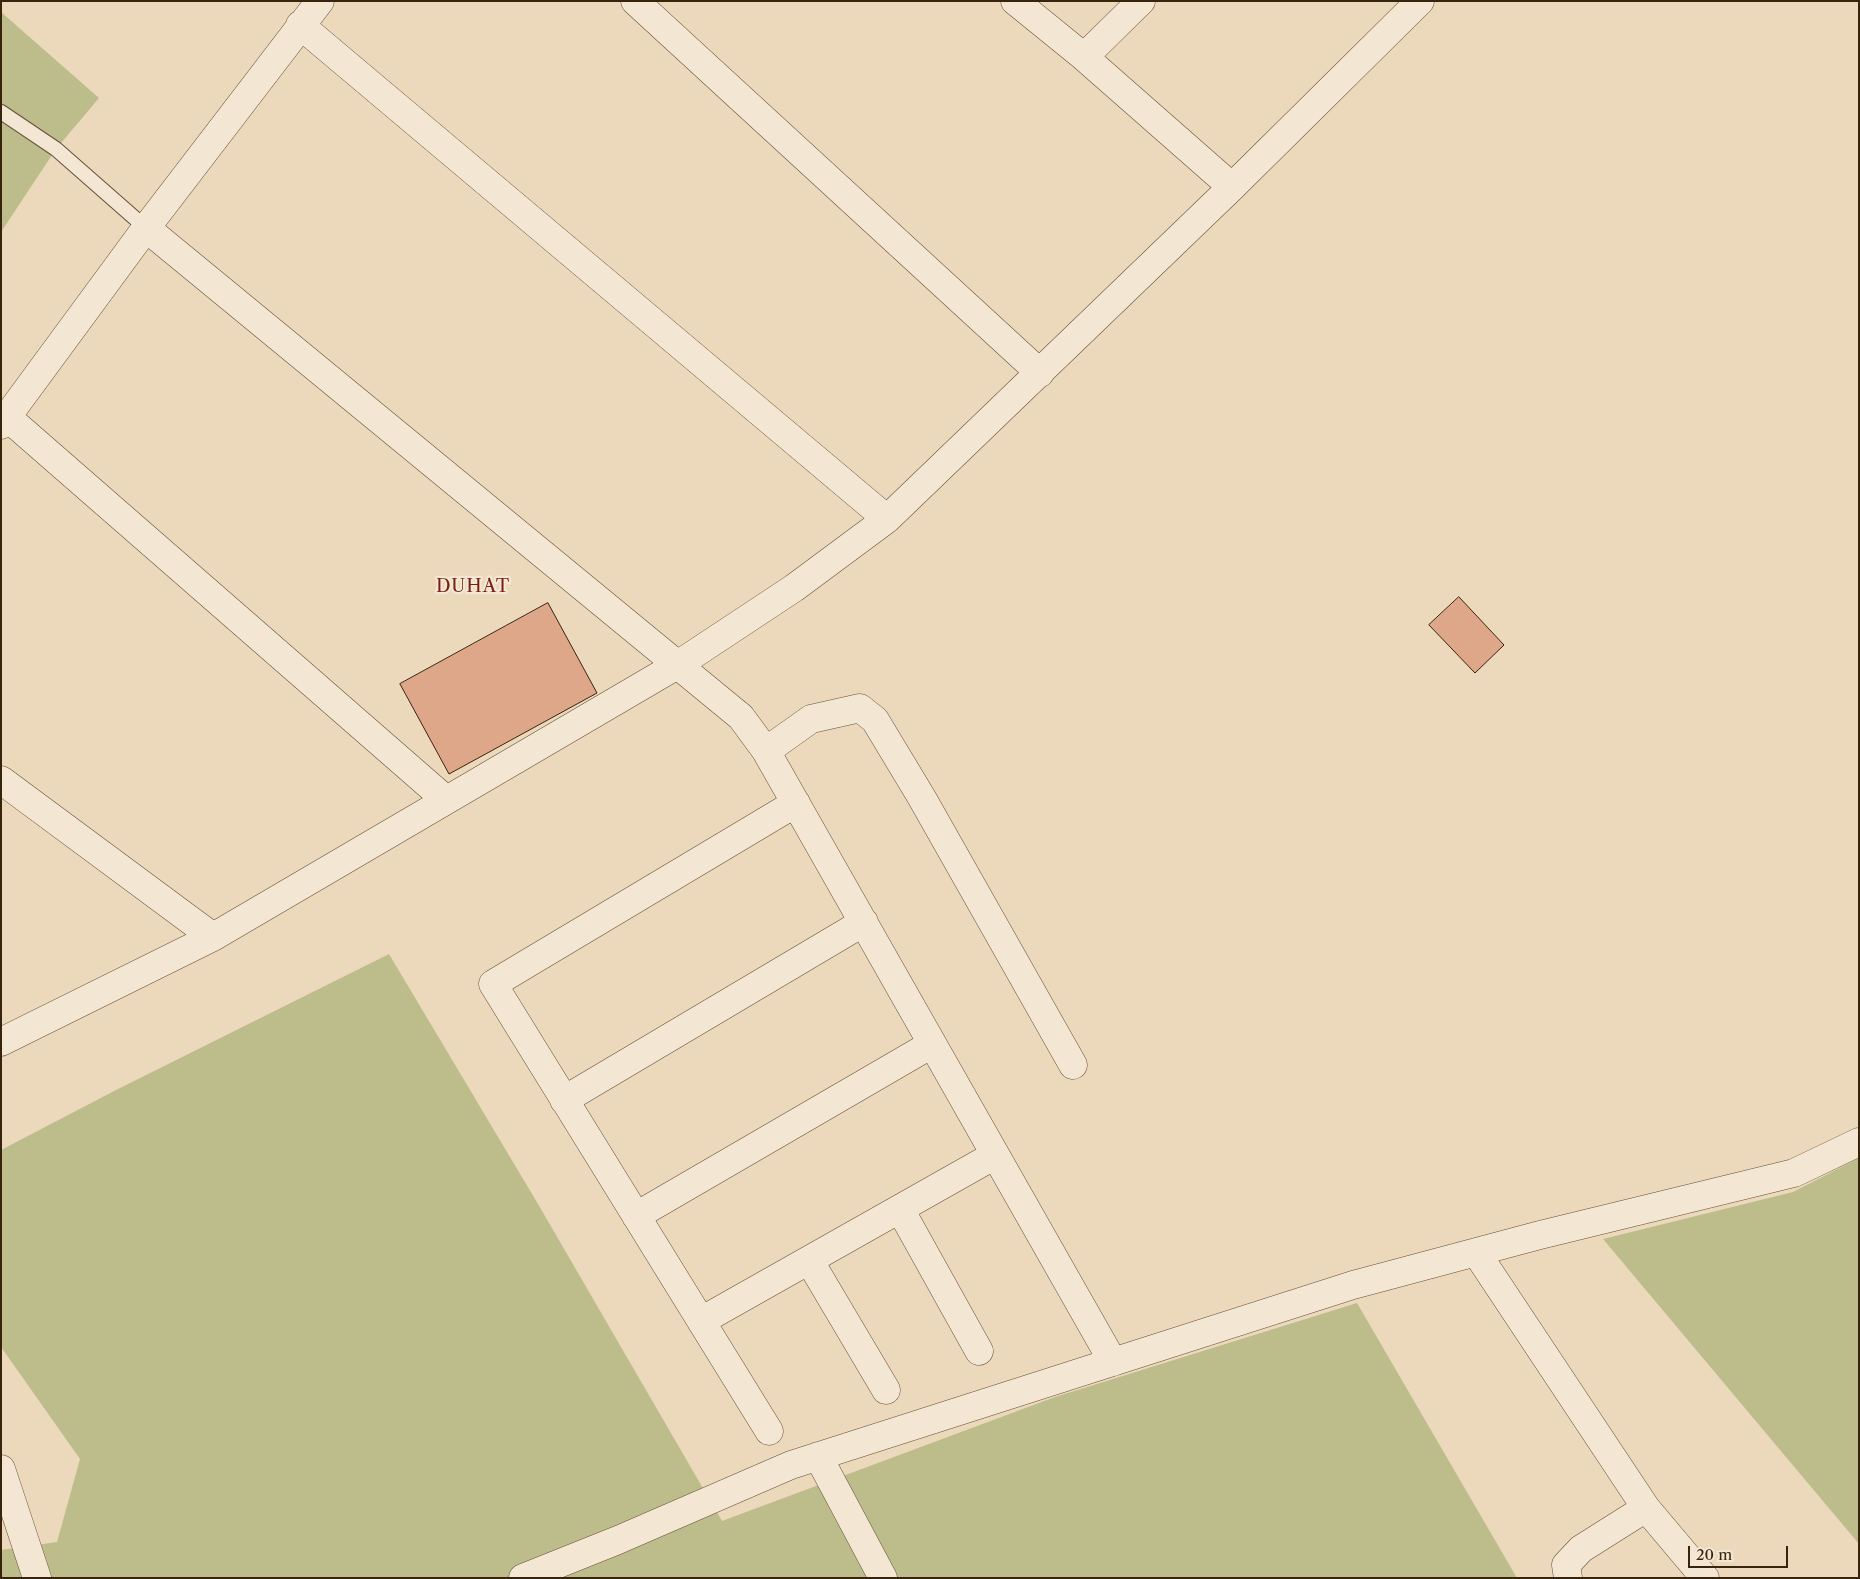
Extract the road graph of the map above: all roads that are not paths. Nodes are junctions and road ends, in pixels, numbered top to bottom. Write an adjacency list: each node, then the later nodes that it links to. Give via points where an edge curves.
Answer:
1 (320, 1): 6 (street)
2 (635, 1): 11 (street)
3 (1015, 1): 7 (street)
4 (1141, 1): 7 (street)
5 (1420, 1): 9 (street)
6 (300, 25): 10 (street); 13 (street)
7 (1084, 57): 9 (street)
8 (1, 112): 10 (lane, via 56,149)
9 (1232, 187): 11 (street)
10 (146, 228): 12 (street); 14 (street)
11 (1040, 373): 13 (street)
12 (4, 421): 17 (street)
13 (888, 519): 14 (street, via 794,588)
14 (679, 664): 15 (street, via 741,717); 17 (street)
15 (766, 751): 18 (street); 23 (street, via 811,719 860,708 875,720)
16 (1, 780): 20 (street)
17 (445, 799): 20 (street)
18 (796, 803): 19 (street); 24 (street, via 493,984)
19 (864, 922): 22 (street); 24 (street)
20 (213, 936): 21 (street)
21 (1, 1042)
22 (932, 1044): 26 (street); 28 (street)
23 (1073, 1066)
24 (564, 1100): 28 (street)
25 (1859, 1142): 29 (street, via 1794,1173)
26 (994, 1155): 27 (street); 33 (street)
27 (900, 1208): 30 (street); 32 (street)
28 (636, 1216): 31 (street)
29 (1476, 1252): 33 (street, via 1353,1285); 38 (street)
30 (809, 1260): 31 (street); 34 (street)
31 (701, 1322): 35 (street)
32 (979, 1351)
33 (1113, 1362): 36 (street)
34 (886, 1390)
35 (768, 1431)
36 (818, 1456): 40 (street); 41 (street)
37 (1, 1468): 39 (street)
38 (1646, 1508): 42 (street, via 1582,1549 1566,1565); 43 (street)
39 (37, 1578)
40 (523, 1578)
41 (883, 1578)
42 (1568, 1578)
43 (1705, 1578)

